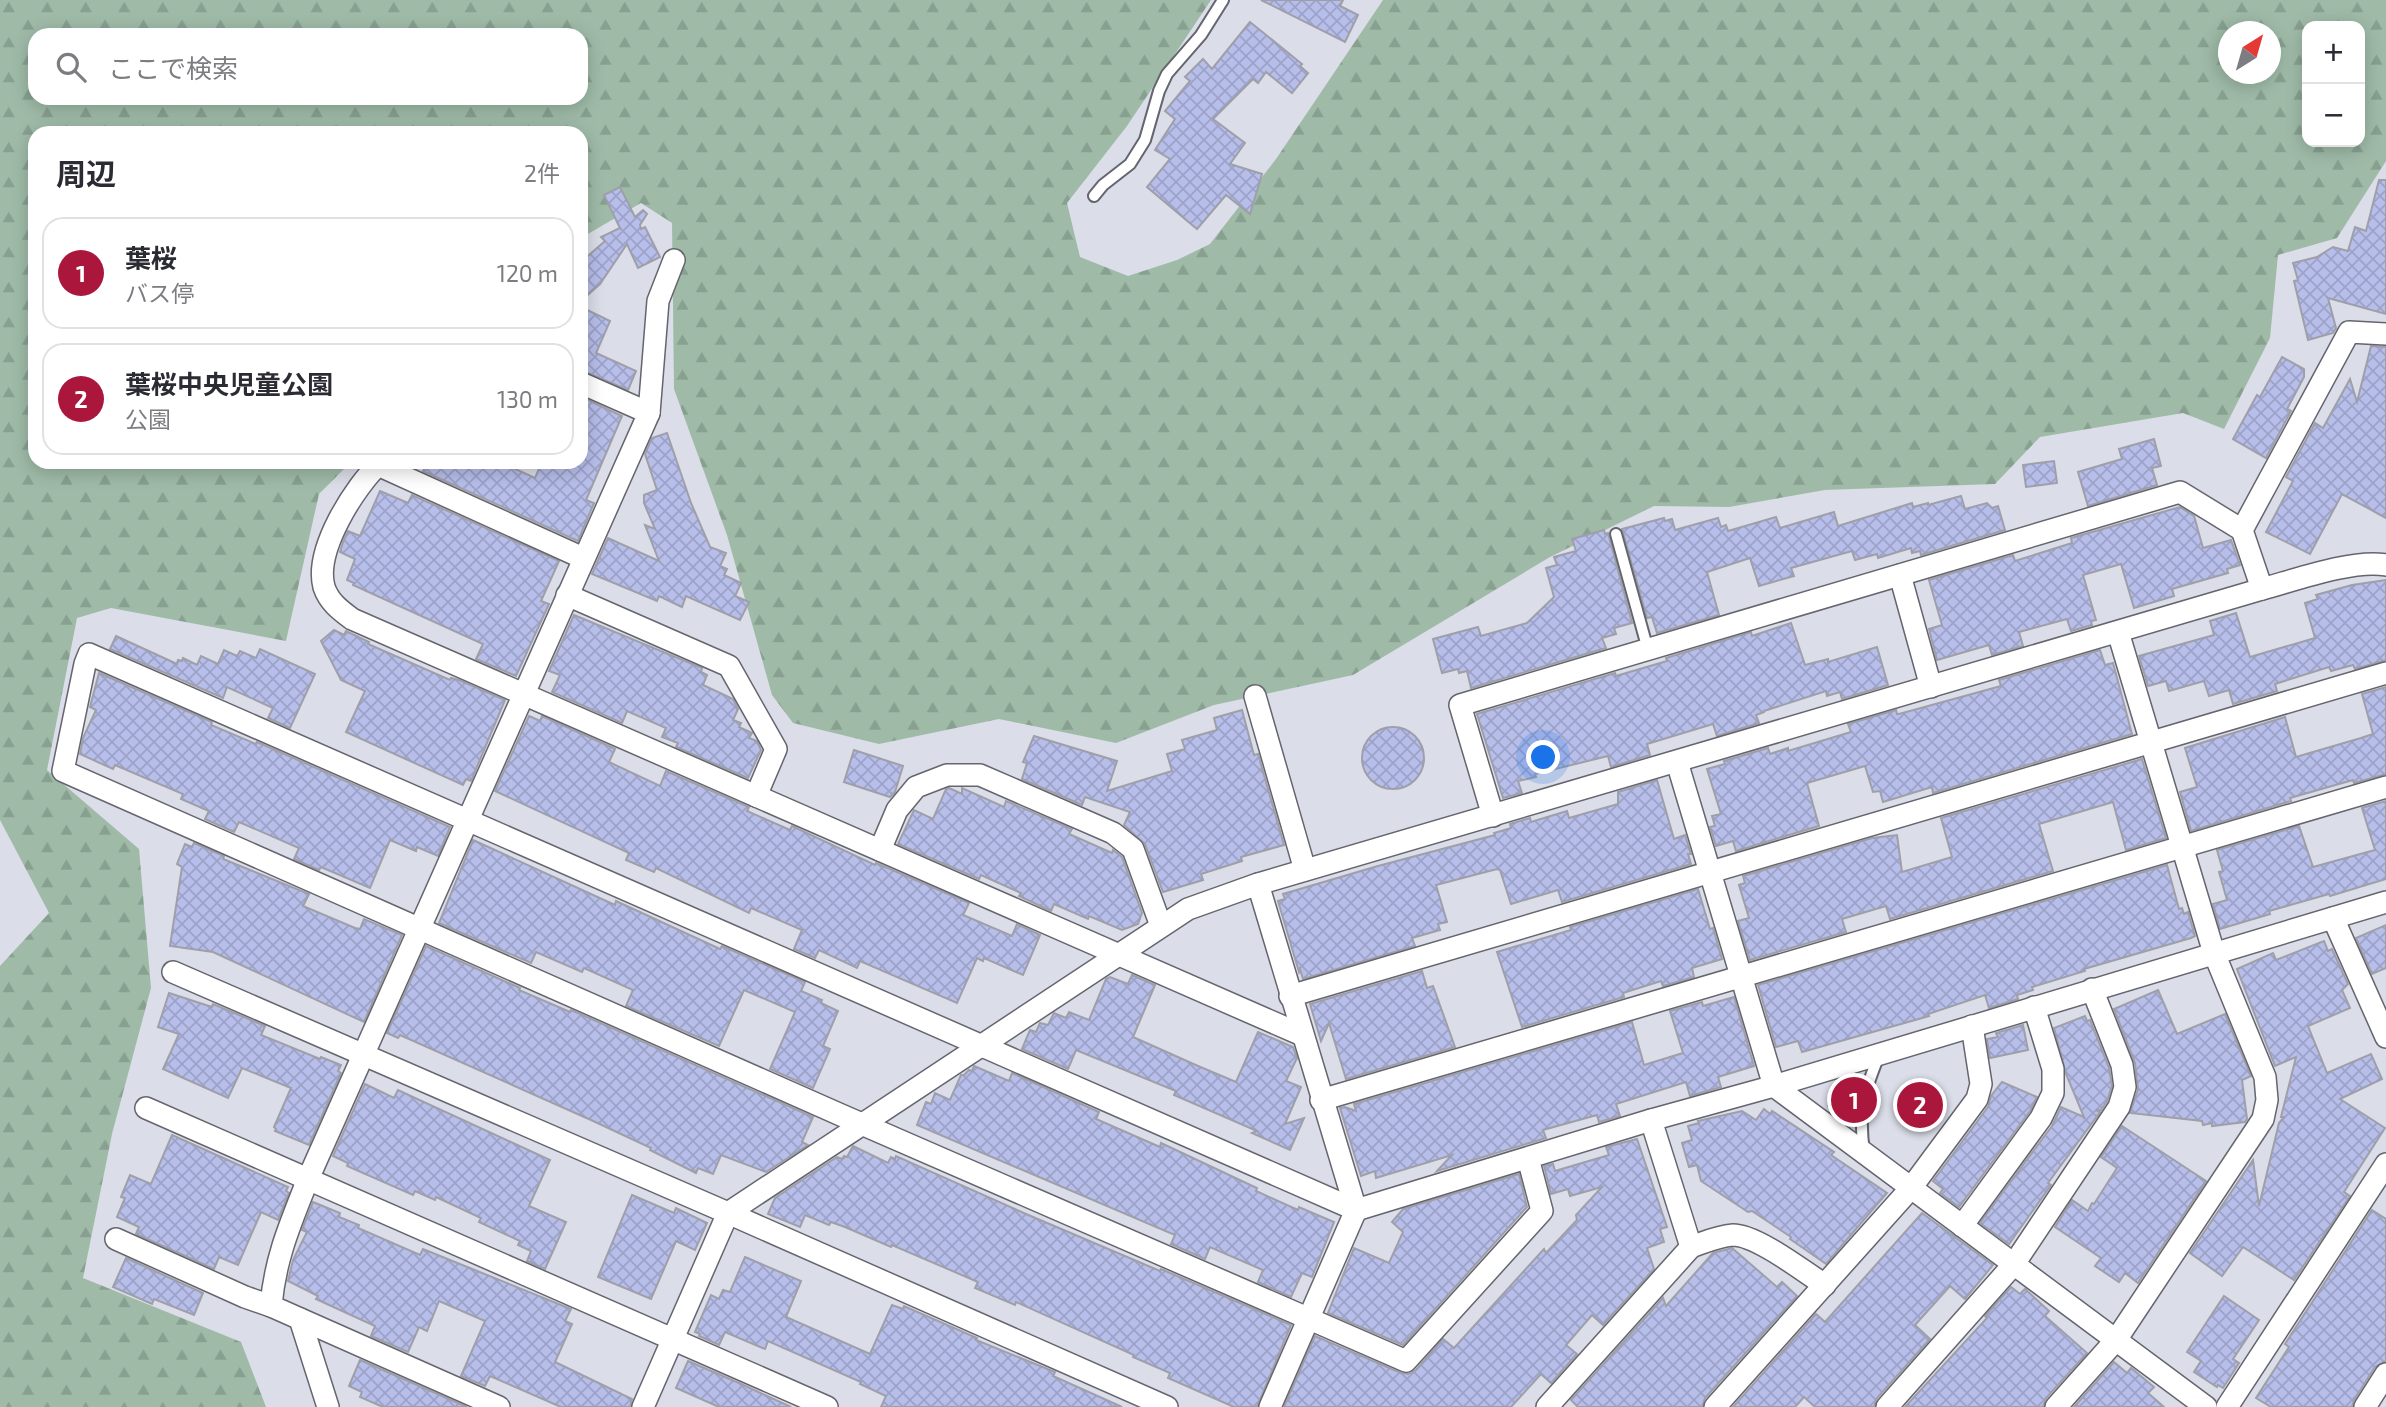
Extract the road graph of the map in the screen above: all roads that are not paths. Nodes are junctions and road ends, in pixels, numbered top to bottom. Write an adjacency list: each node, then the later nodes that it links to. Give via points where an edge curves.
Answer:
1 (1223, 0): 2 (lane, via 1167,75 1145,140 1130,164)
2 (1094, 196)
3 (674, 260): 6 (street, via 658,301)
4 (2386, 334): 9 (street, via 2349,332)
5 (588, 386): 6 (street)
6 (649, 414): 11 (street)
7 (375, 469): 20 (street, via 335,527 323,563 324,586 332,602 352,619)
8 (393, 469): 11 (street)
9 (2242, 530): 13 (street, via 2179,492); 14 (street)
10 (1616, 534): 17 (lane)
11 (583, 558): 15 (street)
12 (2383, 558): 14 (street)
13 (1900, 575): 17 (street); 19 (street)
14 (2262, 589): 16 (street)
15 (567, 595): 20 (street); 25 (street, via 729,666 776,749)
16 (2118, 632): 19 (street); 22 (street)
17 (1648, 650): 26 (street, via 1460,705)
18 (2386, 673): 22 (street)
19 (1931, 687): 23 (street)
20 (522, 695): 25 (street); 27 (street)
21 (1255, 696): 30 (street)
22 (2151, 742): 28 (street); 31 (street)
23 (1676, 762): 26 (street); 31 (street)
24 (2386, 787): 28 (street)
25 (756, 796): 29 (street)
26 (1493, 816): 30 (street)
27 (467, 820): 36 (street); 36 (street, via 89,654 63,771); 47 (street)
28 (2182, 847): 37 (street); 40 (street)
29 (880, 850): 35 (street, via 897,810 916,787 947,775 980,775 1113,833 1133,849); 38 (street)
30 (1305, 870): 32 (street)
31 (1710, 872): 40 (street); 42 (street)
32 (1258, 884): 35 (street, via 1188,909); 42 (street)
33 (2386, 902): 34 (street)
34 (2333, 918): 37 (street); 46 (street)
35 (1161, 926): 38 (street)
36 (419, 927): 49 (street); 54 (street)
37 (2214, 953): 41 (street); 71 (street, via 2264,1077 2267,1100 2263,1119)
38 (1116, 955): 45 (street); 47 (street)
39 (173, 972): 49 (street)
40 (1741, 976): 50 (street); 51 (street)
41 (2092, 989): 43 (street); 65 (street, via 2122,1065 2125,1087 2119,1107)
42 (1290, 996): 45 (street)
43 (2034, 1007): 44 (street); 62 (street, via 2053,1069 2053,1093 2041,1118)
44 (1972, 1026): 48 (street); 59 (street, via 1982,1084 1977,1099)
45 (1302, 1035): 51 (street)
46 (2386, 1037)
47 (981, 1045): 54 (street); 60 (street)
48 (1880, 1053): 50 (street); 55 (lane, via 1867,1084 1860,1121)
49 (363, 1054): 58 (street); 61 (street)
50 (1774, 1086): 53 (street); 55 (street)
51 (1321, 1100): 60 (street)
52 (146, 1108): 58 (street)
53 (1651, 1120): 56 (street); 64 (street)
54 (862, 1124): 61 (street); 69 (street)
55 (1864, 1152): 59 (street)
56 (1528, 1158): 60 (street); 69 (street, via 1542,1211 1406,1361)
57 (2386, 1164): 84 (street)
58 (308, 1179): 67 (street, via 281,1247); 70 (street)
59 (1911, 1188): 62 (street); 66 (street)
60 (1356, 1210): 69 (street)
61 (728, 1213): 70 (street); 77 (street)
62 (1962, 1226): 65 (street)
63 (116, 1239): 67 (street)
64 (1691, 1247): 66 (street, via 1736,1235 1761,1244); 79 (street)
65 (2014, 1264): 71 (street); 81 (street)
66 (1825, 1285): 80 (street)
67 (271, 1306): 68 (street)
68 (300, 1319): 73 (street); 74 (street)
69 (1308, 1320): 78 (street)
70 (673, 1339): 75 (street); 76 (street)
71 (2116, 1340): 82 (street); 83 (street)
72 (2386, 1374): 85 (street)
73 (328, 1407)
74 (499, 1407)
75 (643, 1407)
76 (827, 1407)
77 (1167, 1407)
78 (1270, 1407)
79 (1547, 1407)
80 (1715, 1407)
81 (1887, 1407)
82 (2056, 1407)
83 (2206, 1407)
84 (2227, 1407)
85 (2365, 1407)

